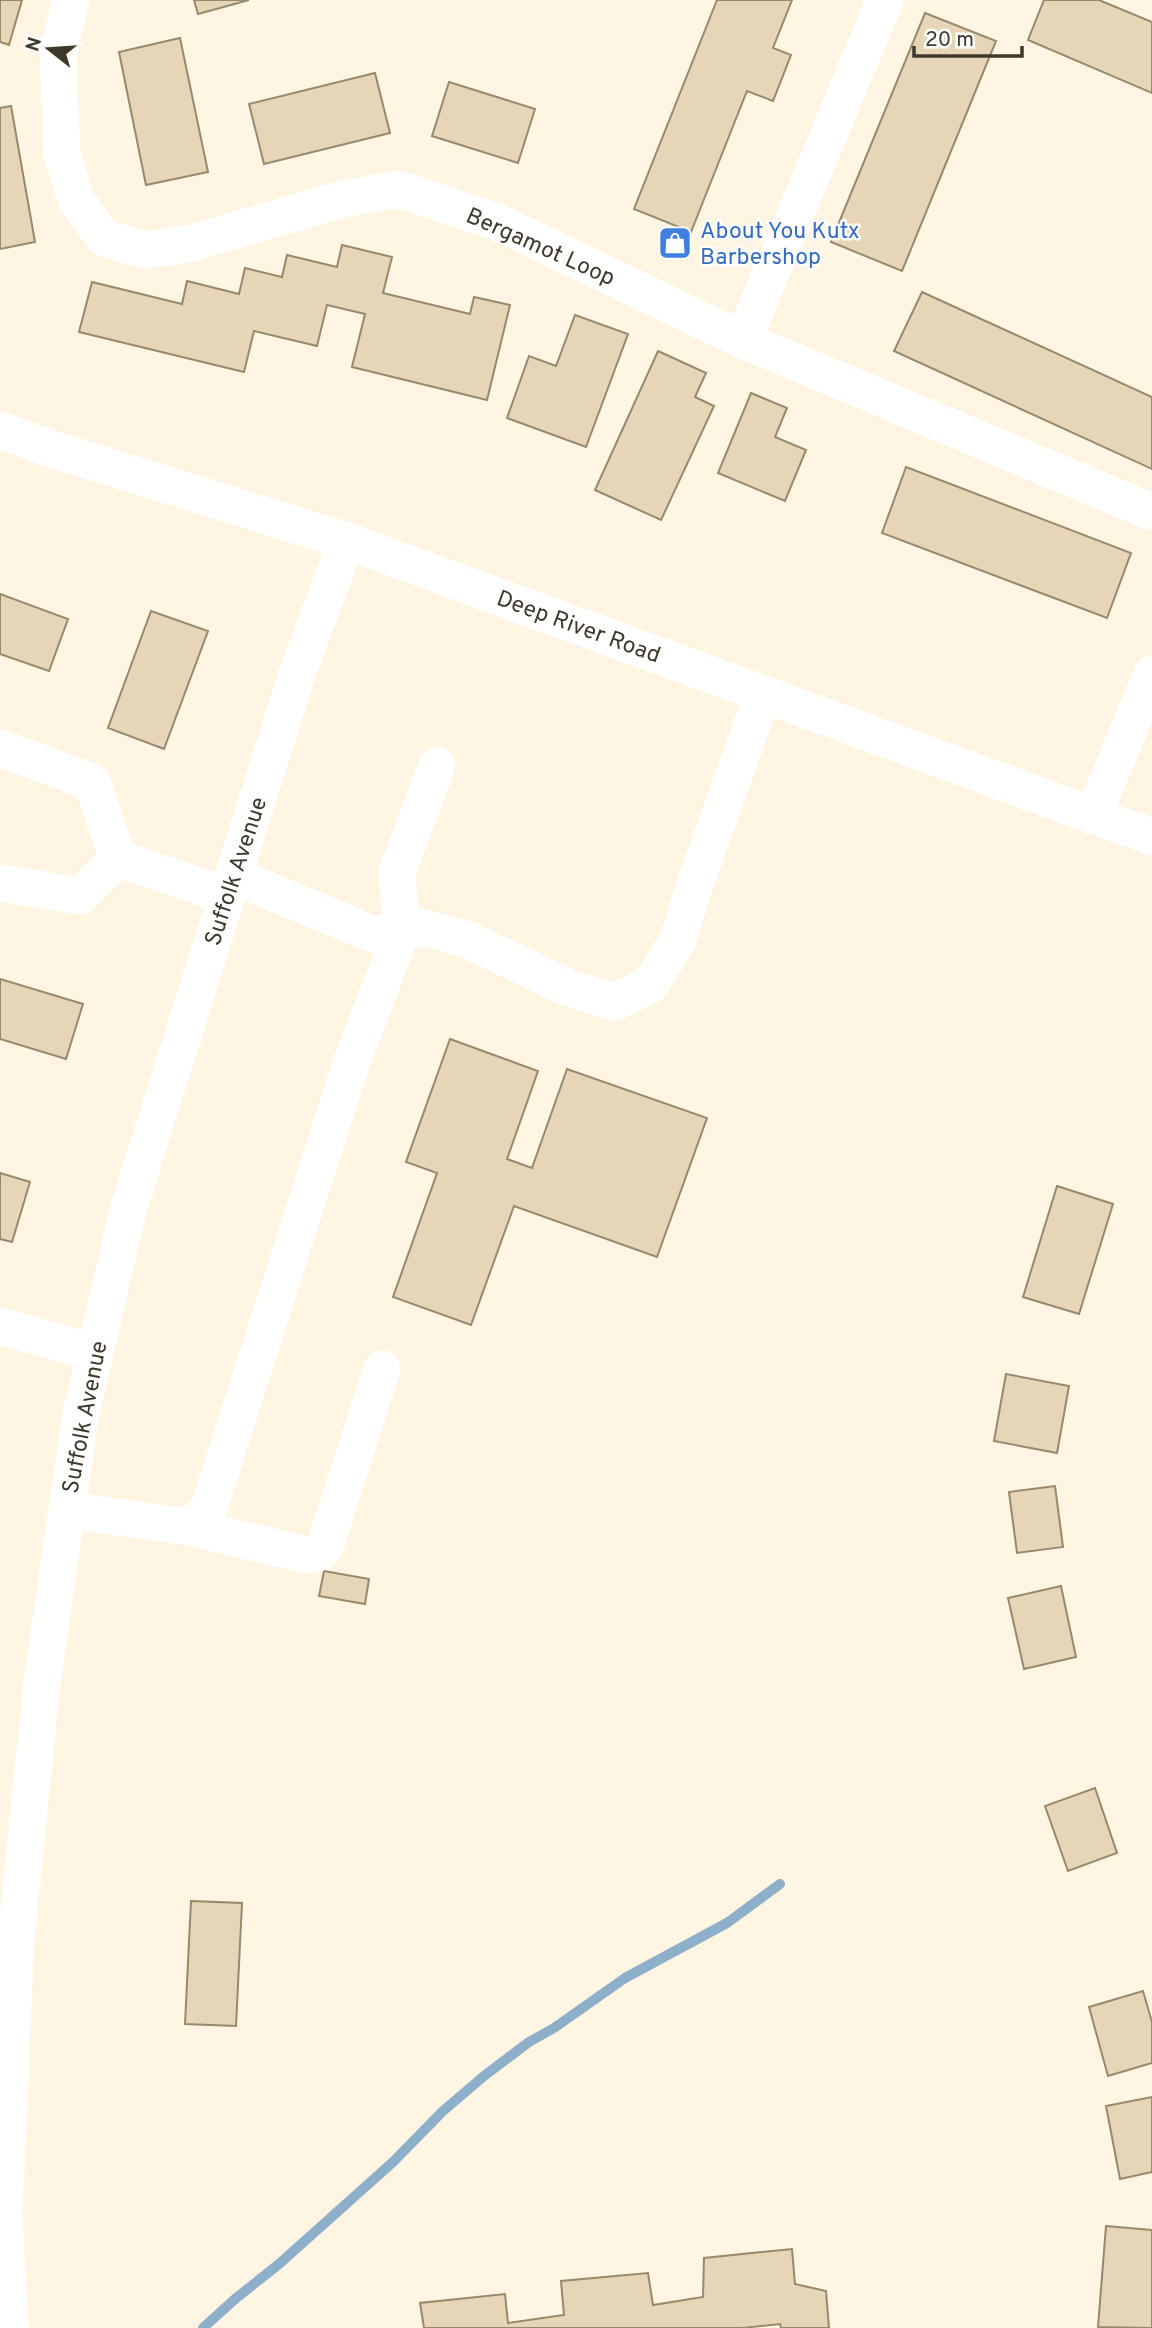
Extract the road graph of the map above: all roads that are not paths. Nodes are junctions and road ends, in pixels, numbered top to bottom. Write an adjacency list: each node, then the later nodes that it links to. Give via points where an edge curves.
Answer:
1 (71, 0): 3 (street, Bergamot Loop, via 58,56 62,154 77,202 104,238 144,250 188,244 343,199 399,189 497,222)
2 (885, 0): 3 (street)
3 (743, 340): 5 (street, Bergamot Loop)
4 (0, 430): 6 (street, Deep River Road)
5 (1152, 512)
6 (347, 541): 8 (street, Deep River Road); 15 (street, Suffolk Avenue, via 298,671)
7 (1152, 674): 11 (street)
8 (763, 694): 11 (street, Deep River Road); 16 (street, via 678,940 650,985 615,1002 568,988 469,940 425,928)
9 (0, 748): 13 (street, via 92,782)
10 (437, 766): 16 (street, via 397,872)
11 (1093, 816): 12 (street, Deep River Road)
12 (1152, 838)
13 (118, 858): 14 (street, via 80,896); 15 (street)
14 (0, 883)
15 (230, 886): 16 (street, via 372,934); 18 (street, Suffolk Avenue, via 128,1210)
16 (402, 931): 21 (street, via 351,1064 208,1511)
17 (0, 1326): 18 (street)
18 (95, 1353): 20 (street, Suffolk Avenue)
19 (382, 1369): 21 (street, via 325,1546 318,1553 307,1555)
20 (67, 1510): 21 (street); 22 (street, Suffolk Avenue)
21 (189, 1527)
22 (8, 1939): 23 (street, Suffolk Avenue, via 4,2214)
23 (10, 2328)

